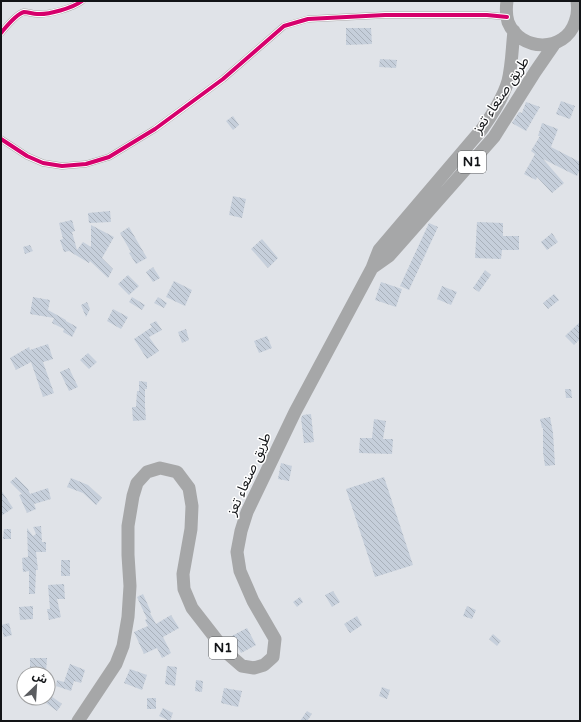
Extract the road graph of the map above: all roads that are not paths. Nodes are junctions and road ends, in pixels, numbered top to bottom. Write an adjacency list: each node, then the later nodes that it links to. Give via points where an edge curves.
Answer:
1 (82, 1): 7 (street, via 55,12 24,12)
2 (507, 1): 5 (highway)
3 (576, 1): 4 (highway)
4 (579, 11): 8 (highway, طريق صنعاء تعز, via 574,27)
5 (507, 17): 6 (highway); 9 (street, via 385,15 308,19 284,26 223,79 155,129 109,157 86,164 44,164)
6 (514, 31): 8 (highway, via 532,44); 10 (highway, طريق صنعاء تعز / N1, via 508,81 489,119 379,250)
7 (1, 34)
8 (555, 43): 10 (highway, طريق صنعاء تعز / N1, via 494,137 389,256)
9 (1, 139)
10 (372, 268): 11 (highway, طريق صنعاء تعز / N1, via 295,412 247,512 241,531 238,552 240,571 253,601 275,639 273,657 264,665 254,668 242,666 227,653 192,608 184,589 183,574 192,529 189,488 177,472 160,468 146,472 137,483 128,526 130,586 123,646 116,664)
11 (78, 721)

